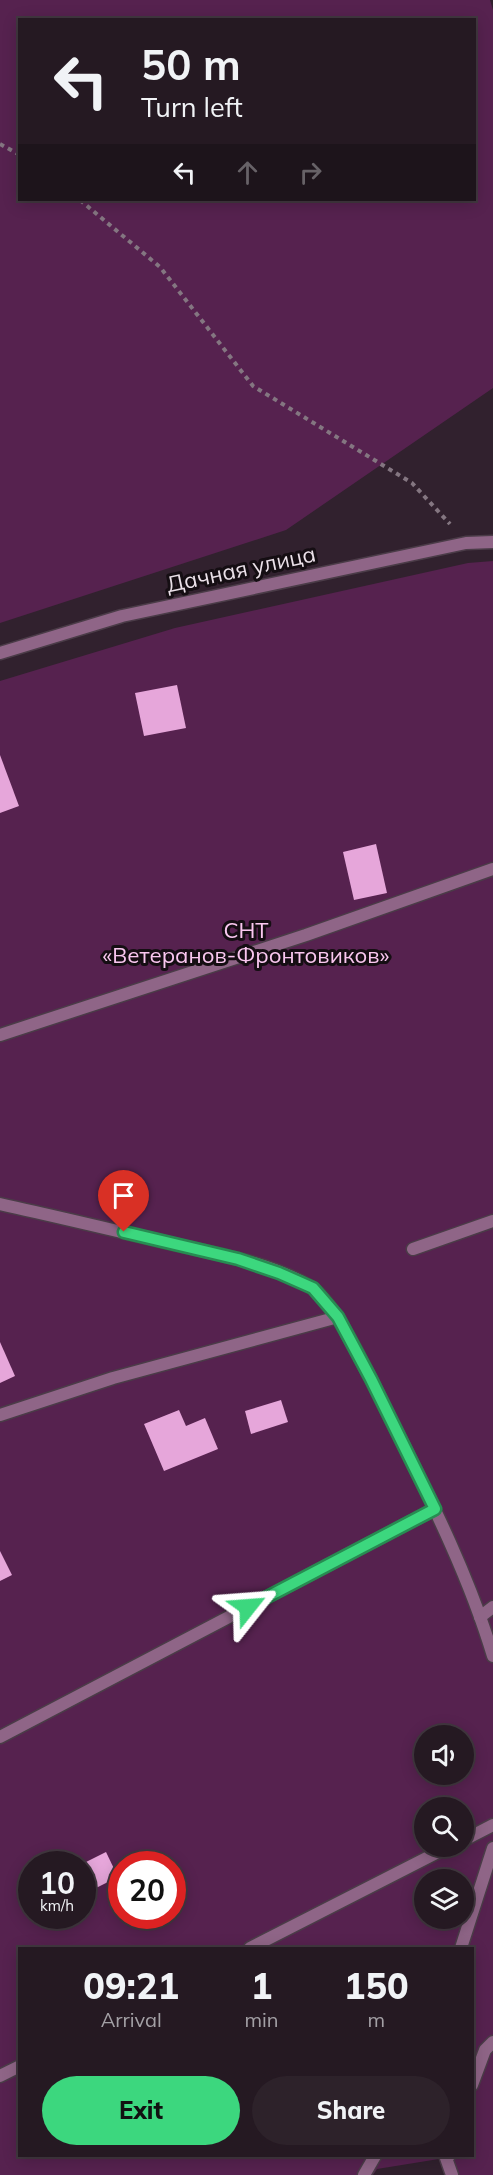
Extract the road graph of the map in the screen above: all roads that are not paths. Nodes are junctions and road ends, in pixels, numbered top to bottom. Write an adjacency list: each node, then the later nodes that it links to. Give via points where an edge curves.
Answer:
1 (493, 542): 2 (street, Дачная улица, via 466,543 122,616)
2 (0, 653)
3 (493, 869): 4 (street)
4 (0, 1035)
5 (0, 1204): 8 (street, via 269,1269 313,1288)
6 (493, 1221): 7 (street)
7 (413, 1249)
8 (338, 1317): 9 (street, via 113,1378); 10 (street)
9 (0, 1415)
10 (435, 1509): 12 (street); 14 (street)
11 (493, 1607): 12 (street)
12 (480, 1617): 13 (street)
13 (493, 1656)
14 (0, 1737)
15 (493, 1825): 16 (street)
16 (474, 1835)
17 (493, 1848): 20 (street)
18 (428, 1857): 19 (street)
19 (252, 1947)
20 (461, 1947)
21 (493, 2042): 24 (street, via 485,2050)
22 (18, 2067): 23 (street)
23 (0, 2076)
24 (474, 2080)
25 (374, 2157): 27 (street)
26 (448, 2157): 28 (street)
27 (364, 2175)
28 (452, 2175)

